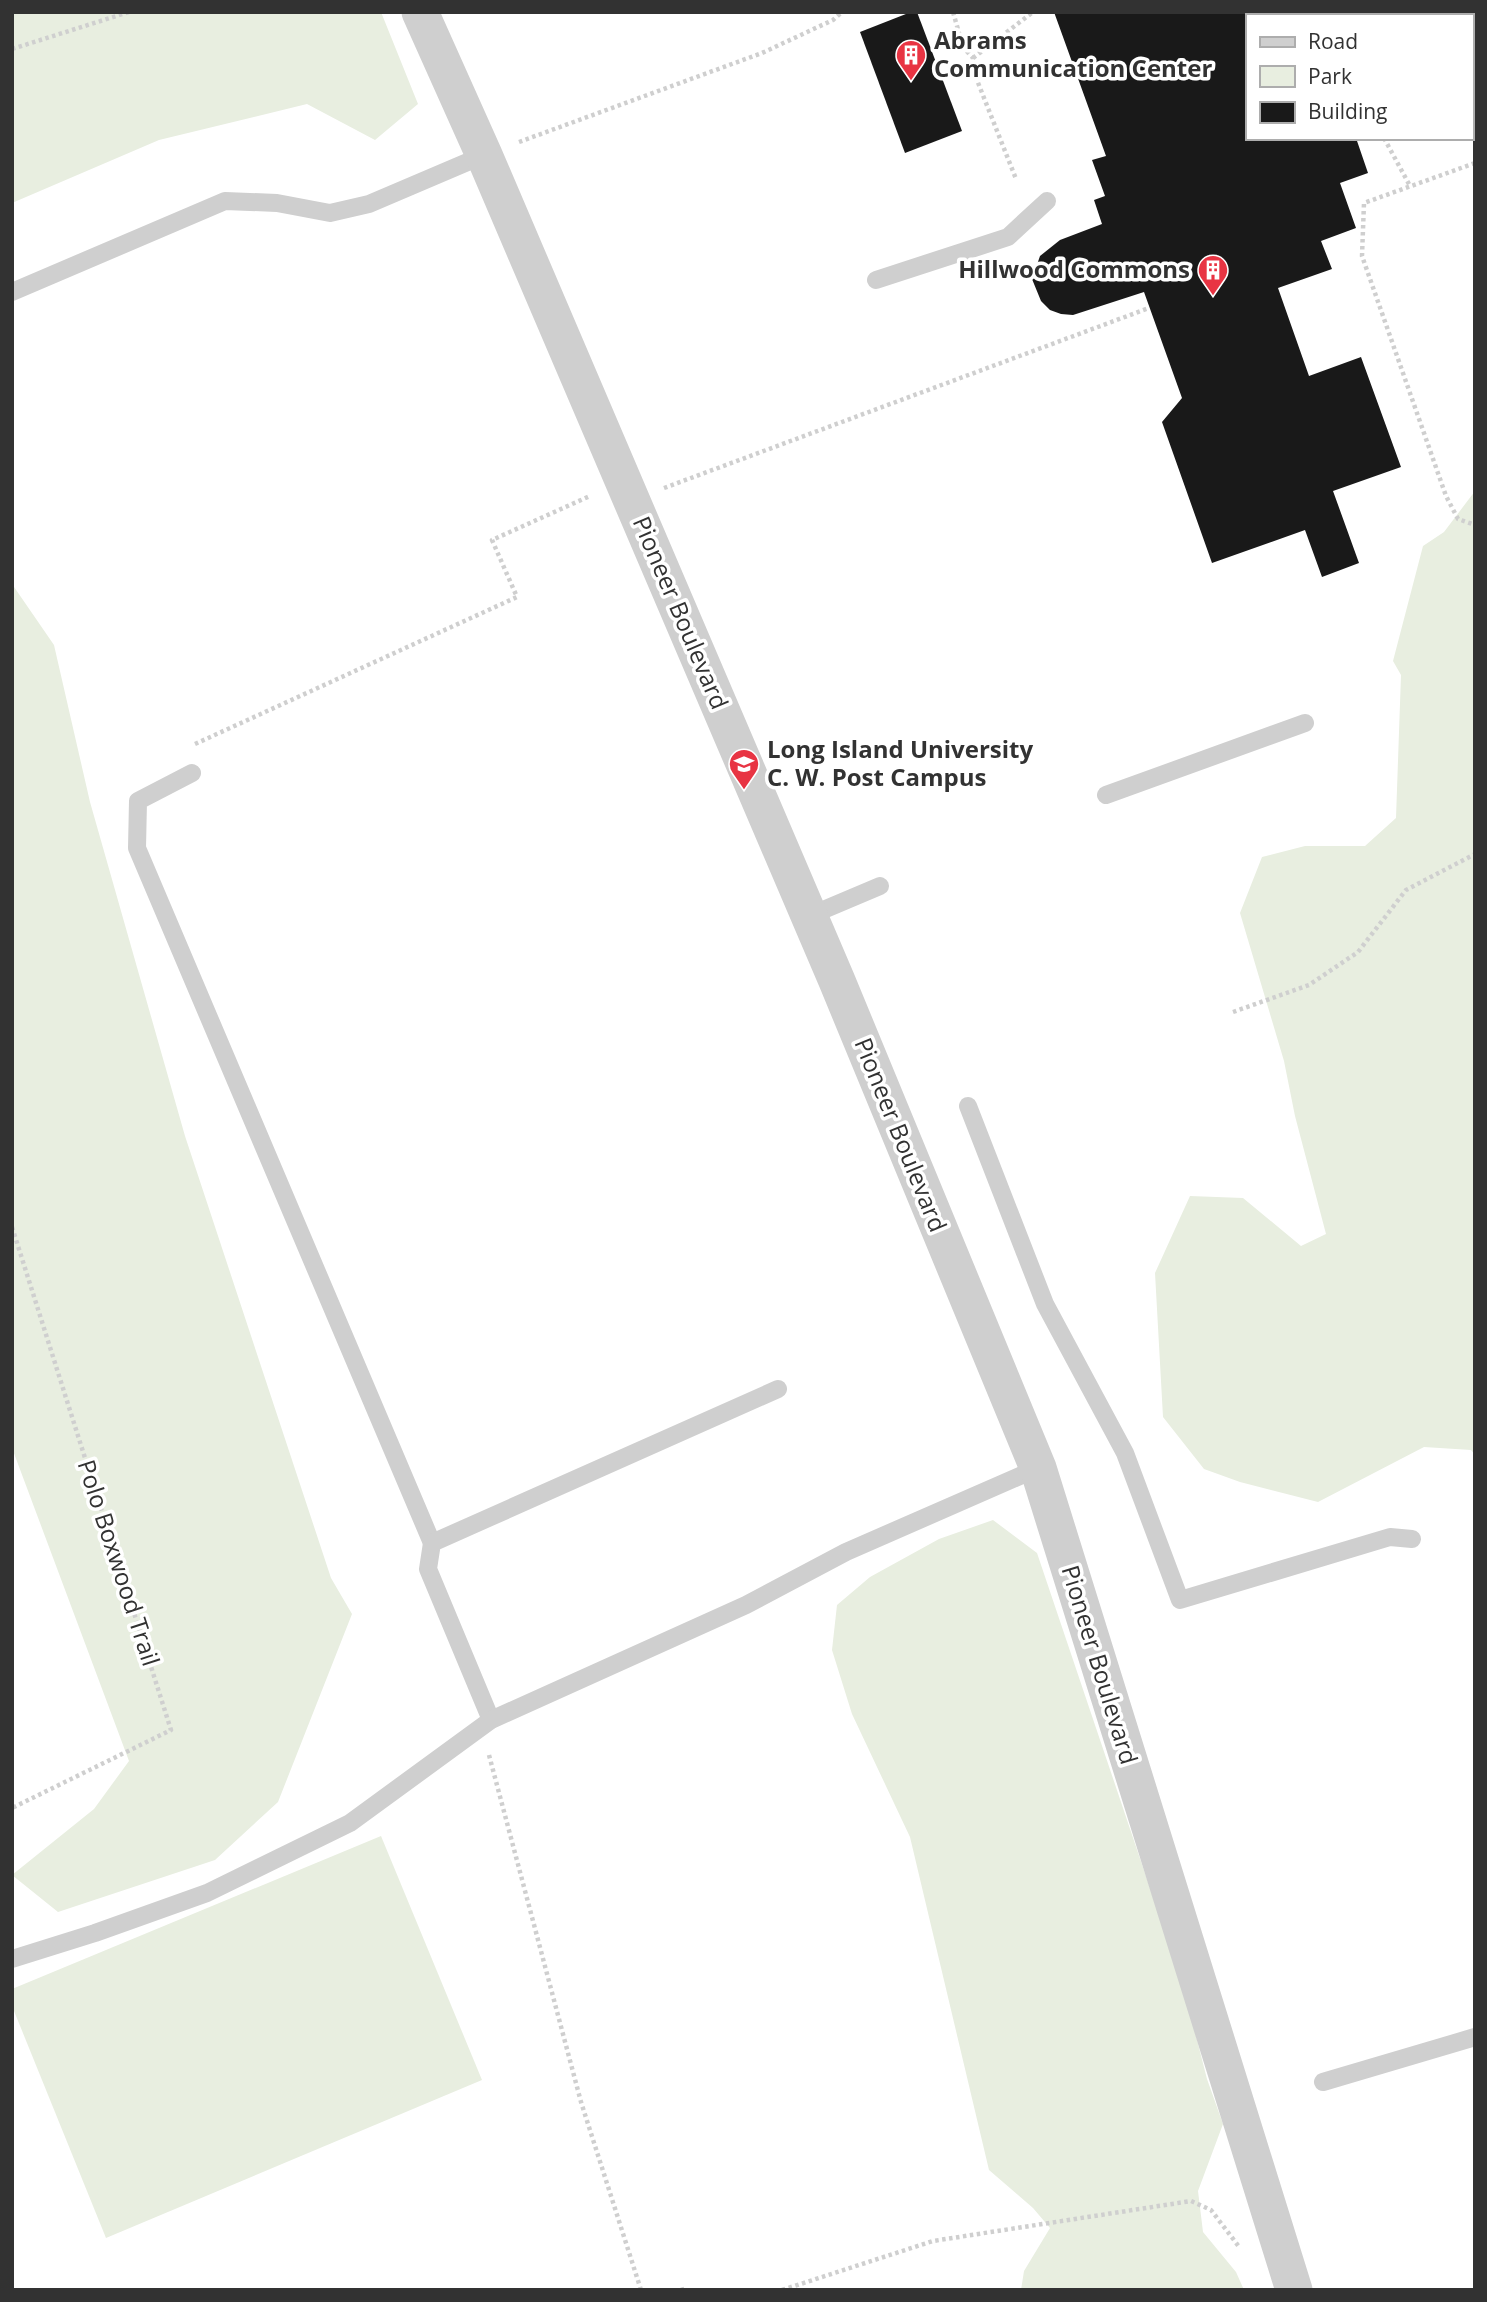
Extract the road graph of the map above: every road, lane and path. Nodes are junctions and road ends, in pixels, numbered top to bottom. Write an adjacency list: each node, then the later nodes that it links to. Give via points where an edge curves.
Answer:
1 (129, 12): 6 (path)
2 (419, 12): 9 (street, Pioneer Boulevard)
3 (842, 12): 9 (path, via 762,53)
4 (953, 12): 7 (path, via 963,47)
5 (1033, 12): 7 (path)
6 (12, 49)
7 (973, 58): 11 (path, via 973,70)
8 (1385, 140): 12 (path)
9 (484, 155): 15 (lane, via 369,204 330,212 225,201); 22 (street, Pioneer Boulevard)
10 (1475, 163): 12 (path)
11 (1016, 179)
12 (1410, 186): 16 (path, via 1364,202 1362,256 1446,496 1458,519)
13 (1046, 201): 14 (lane, via 1008,237)
14 (876, 280)
15 (12, 292)
16 (1475, 525)
17 (1304, 723): 19 (lane)
18 (192, 773): 29 (lane, via 138,801 137,848)
19 (1106, 795)
20 (1475, 854): 23 (path, via 1406,890 1358,952 1309,985)
21 (880, 886): 22 (lane)
22 (809, 916): 27 (street, Pioneer Boulevard)
23 (1233, 1012)
24 (968, 1106): 28 (lane, via 1045,1304 1125,1453 1180,1600 1390,1537)
25 (12, 1227): 31 (path, Polo Boxwood Trail, via 171,1730)
26 (778, 1390): 29 (lane)
27 (1038, 1468): 30 (lane, via 846,1552 746,1605); 35 (street, Pioneer Boulevard)
28 (1412, 1539)
29 (432, 1543): 30 (lane, via 429,1569)
30 (487, 1723): 32 (lane, via 350,1823 207,1893); 37 (path, via 496,1786 581,2102)
31 (12, 1808)
32 (12, 1959)
33 (1475, 2037): 34 (lane)
34 (1323, 2082)
35 (1291, 2279): 39 (path, via 1249,2260 1211,2210 1191,2201 933,2241)
36 (687, 2288): 38 (path)
37 (641, 2290)
38 (681, 2290)
39 (782, 2290)

